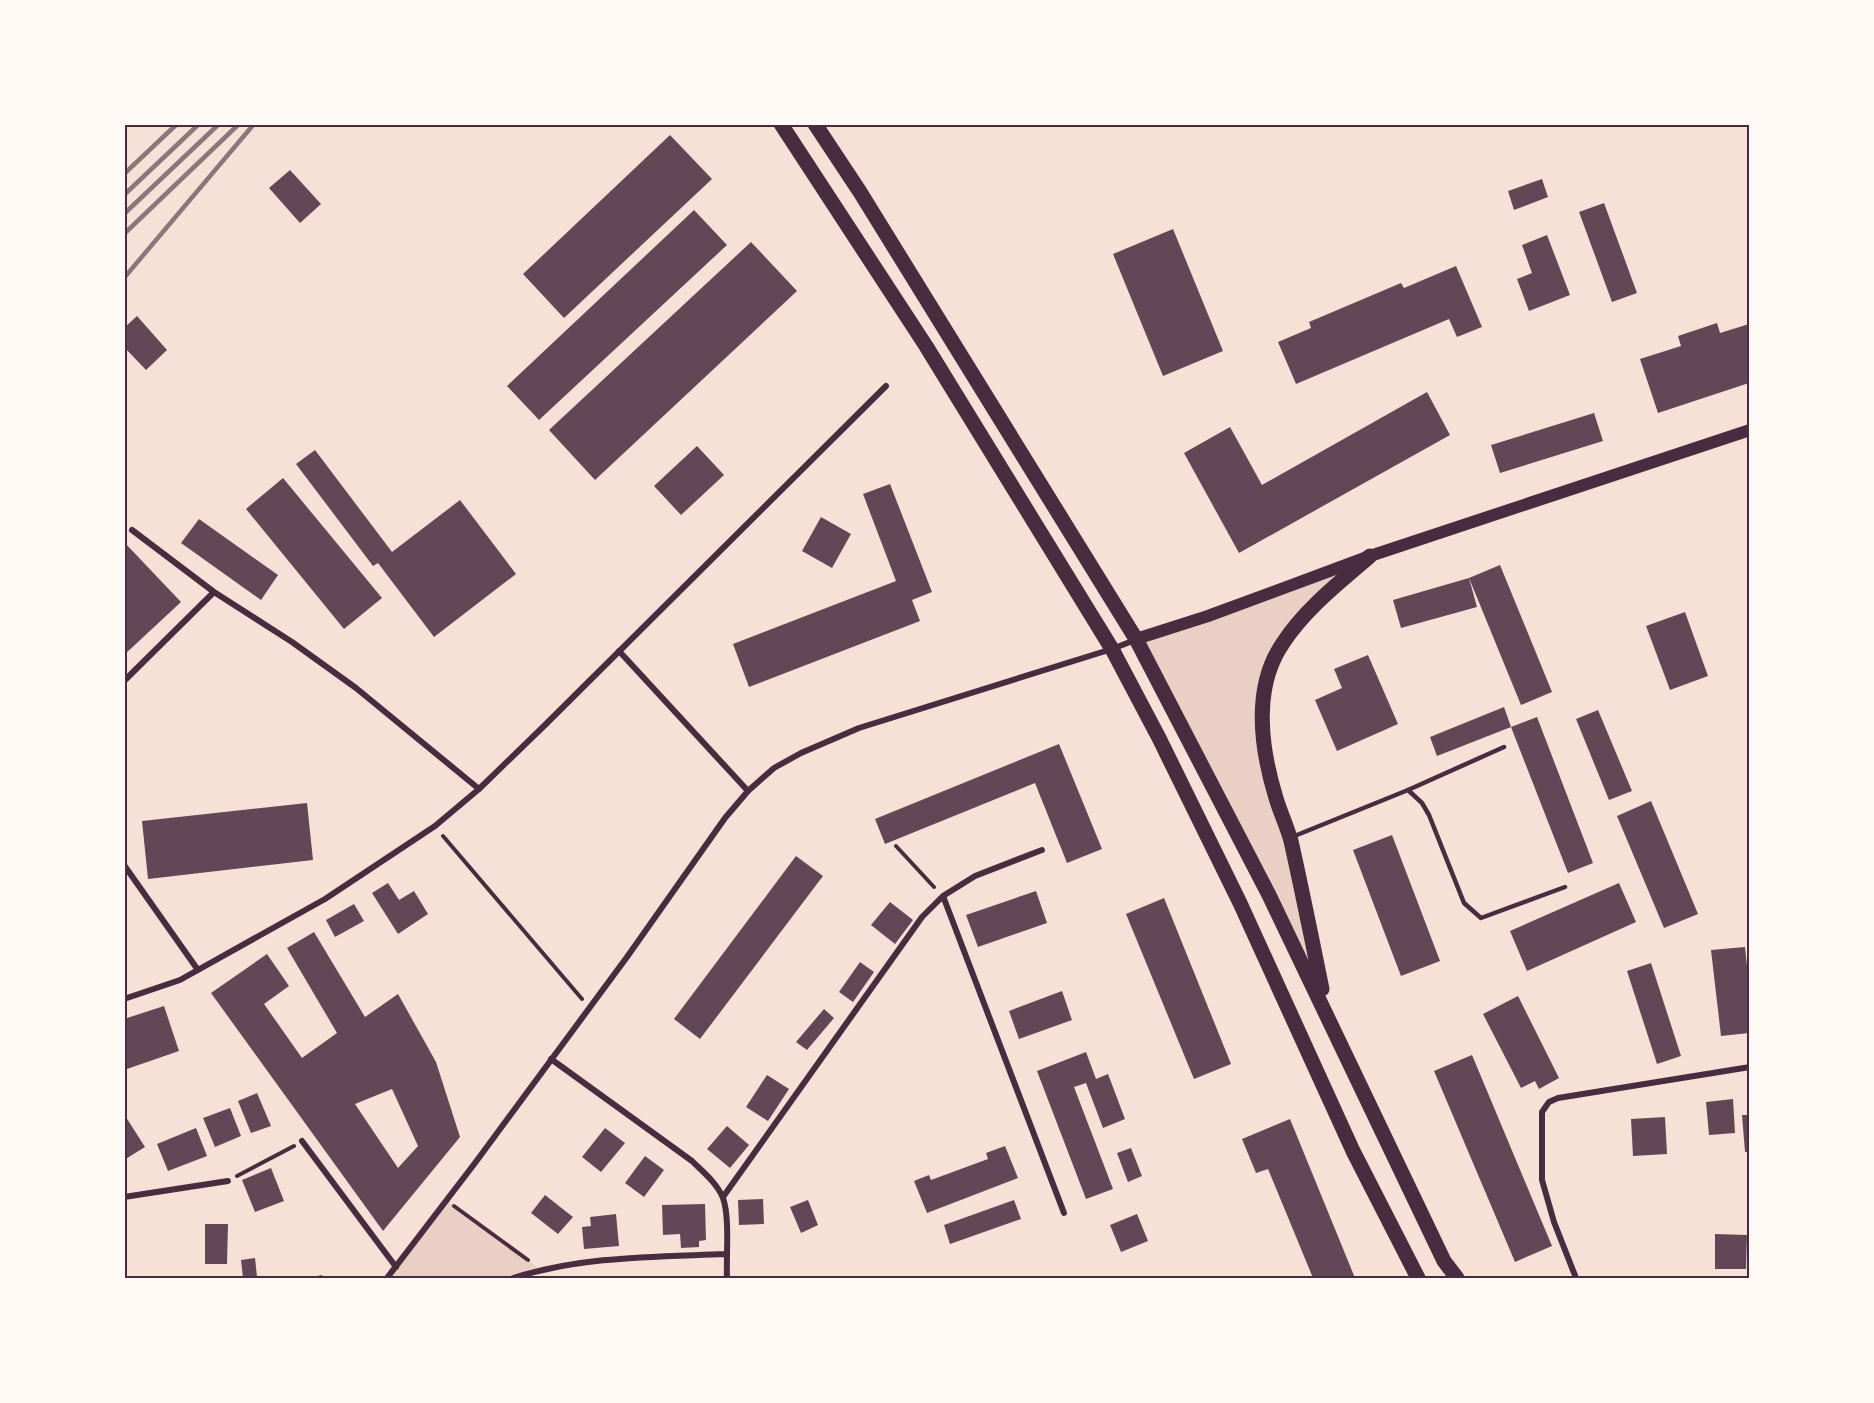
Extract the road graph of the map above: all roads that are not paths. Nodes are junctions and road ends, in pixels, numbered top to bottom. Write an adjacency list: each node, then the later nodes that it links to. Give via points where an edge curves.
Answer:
1 (781, 124): 9 (main road, via 926,346)
2 (815, 124): 8 (main road)
3 (886, 386): 10 (street)
4 (1749, 430): 6 (main road)
5 (132, 530): 7 (street)
6 (1370, 556): 8 (main road); 16 (main road, via 1301,620 1282,644 1269,671 1263,703 1264,748)
7 (214, 591): 11 (street); 13 (street, via 356,688)
8 (1136, 639): 9 (street); 23 (main road)
9 (1112, 649): 15 (street, via 860,728 774,768); 36 (main road, via 1240,903 1353,1151)
10 (619, 651): 13 (street); 15 (street)
11 (124, 681)
12 (1504, 747): 14 (lane)
13 (479, 789): 21 (street, via 435,826 325,899)
14 (1408, 790): 16 (lane); 19 (lane, via 1429,815 1464,903 1481,918)
15 (748, 791): 24 (street)
16 (1290, 838): 23 (main road)
17 (1042, 850): 20 (street, via 975,876)
18 (124, 865): 21 (street)
19 (1565, 887)
20 (943, 896): 29 (street, via 922,917); 30 (street)
21 (198, 970): 22 (street)
22 (124, 999)
23 (1327, 1012): 37 (main road, via 1444,1261)
24 (551, 1059): 29 (street, via 692,1161); 32 (street)
25 (1749, 1067): 38 (street, via 1549,1102 1542,1112 1542,1179)
26 (302, 1141): 32 (street)
27 (228, 1181): 28 (street)
28 (124, 1197)
29 (723, 1197): 31 (street)
30 (1064, 1213)
31 (725, 1254): 34 (street, via 571,1263); 35 (street)
32 (396, 1267): 33 (street)
33 (387, 1278)
34 (513, 1278)
35 (727, 1278)
36 (1418, 1278)
37 (1457, 1278)
38 (1576, 1278)

